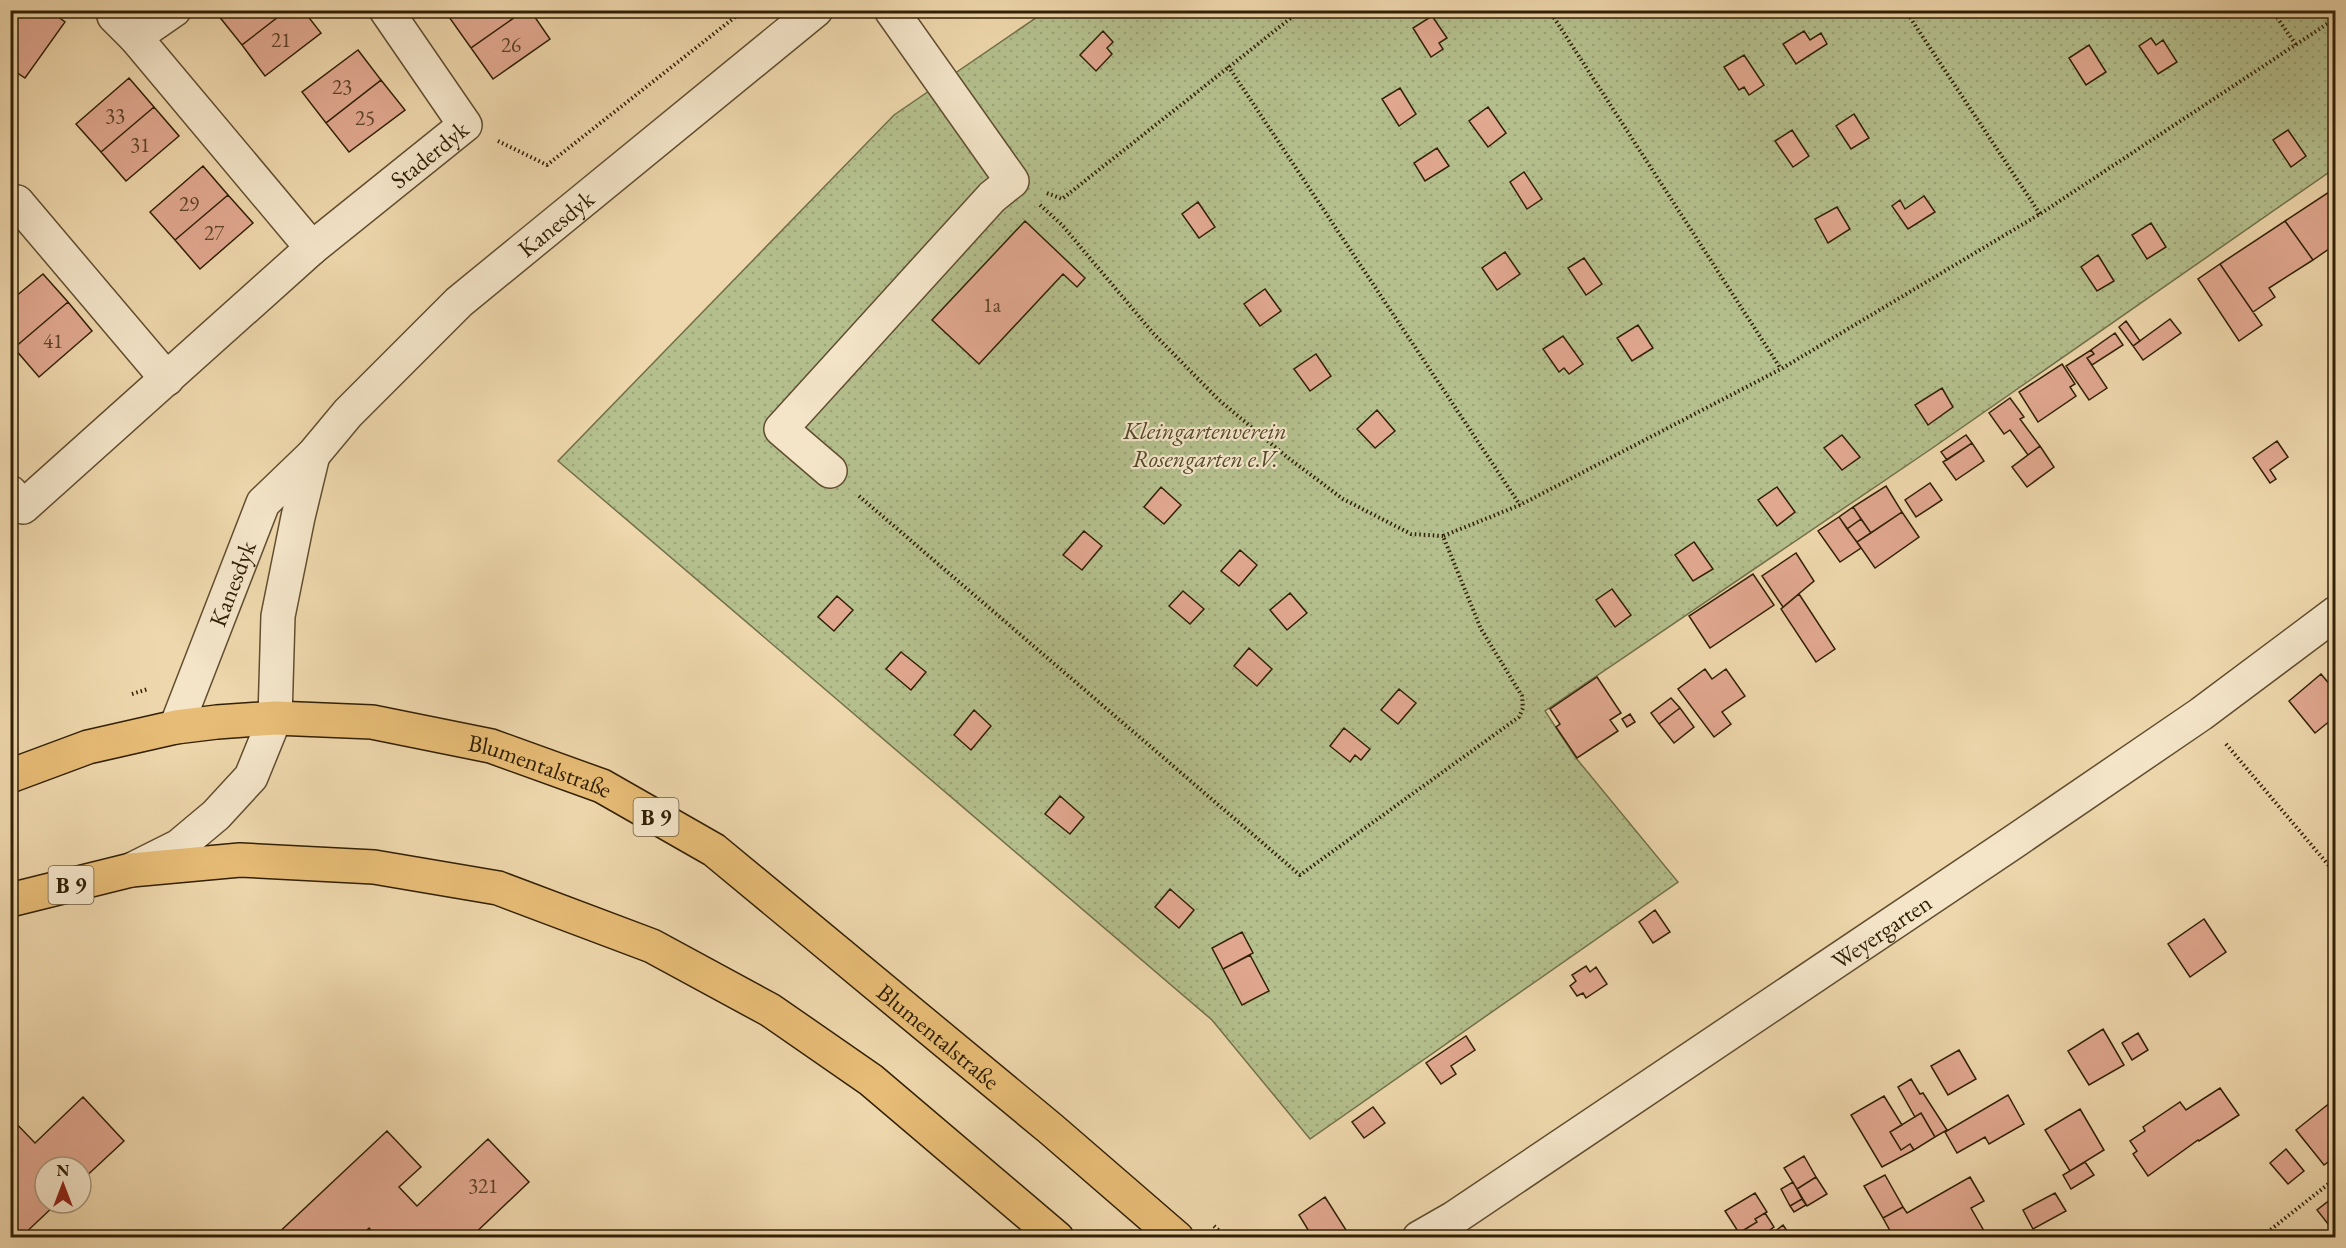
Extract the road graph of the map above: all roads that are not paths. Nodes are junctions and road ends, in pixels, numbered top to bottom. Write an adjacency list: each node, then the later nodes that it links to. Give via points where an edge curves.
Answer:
1 (174, 10): 6 (street, via 124,26)
2 (386, 10): 6 (street, Staderdyk, via 465,125)
3 (816, 10): 8 (street, Kanesdyk, via 459,303 348,413)
4 (891, 10): 9 (street, via 1012,181 992,197 781,429)
5 (17, 202): 7 (street)
6 (312, 248): 7 (street, Staderdyk)
7 (167, 379): 10 (street, Staderdyk, via 23,507)
8 (313, 455): 12 (street, Kanesdyk, via 278,616); 13 (street, Kanesdyk, via 263,503)
9 (830, 471)
10 (10, 492)
11 (2336, 613): 19 (street, Weyergarten, via 2201,714 2015,841 1464,1212)
12 (275, 718): 13 (main road, Blumentalstraße / B 9); 15 (street, via 251,777 216,815 179,846); 18 (main road, Blumentalstraße / B 9, via 372,722 491,746 602,786 714,850)
13 (176, 727): 14 (main road, Blumentalstraße / B 9, via 88,747)
14 (10, 776)
15 (131, 870): 16 (main road, B 9); 17 (main road, B 9, via 240,860 374,867 498,888 652,946 771,1010 871,1080)
16 (10, 900)
17 (1057, 1238)
18 (1177, 1238)
19 (1419, 1238)

